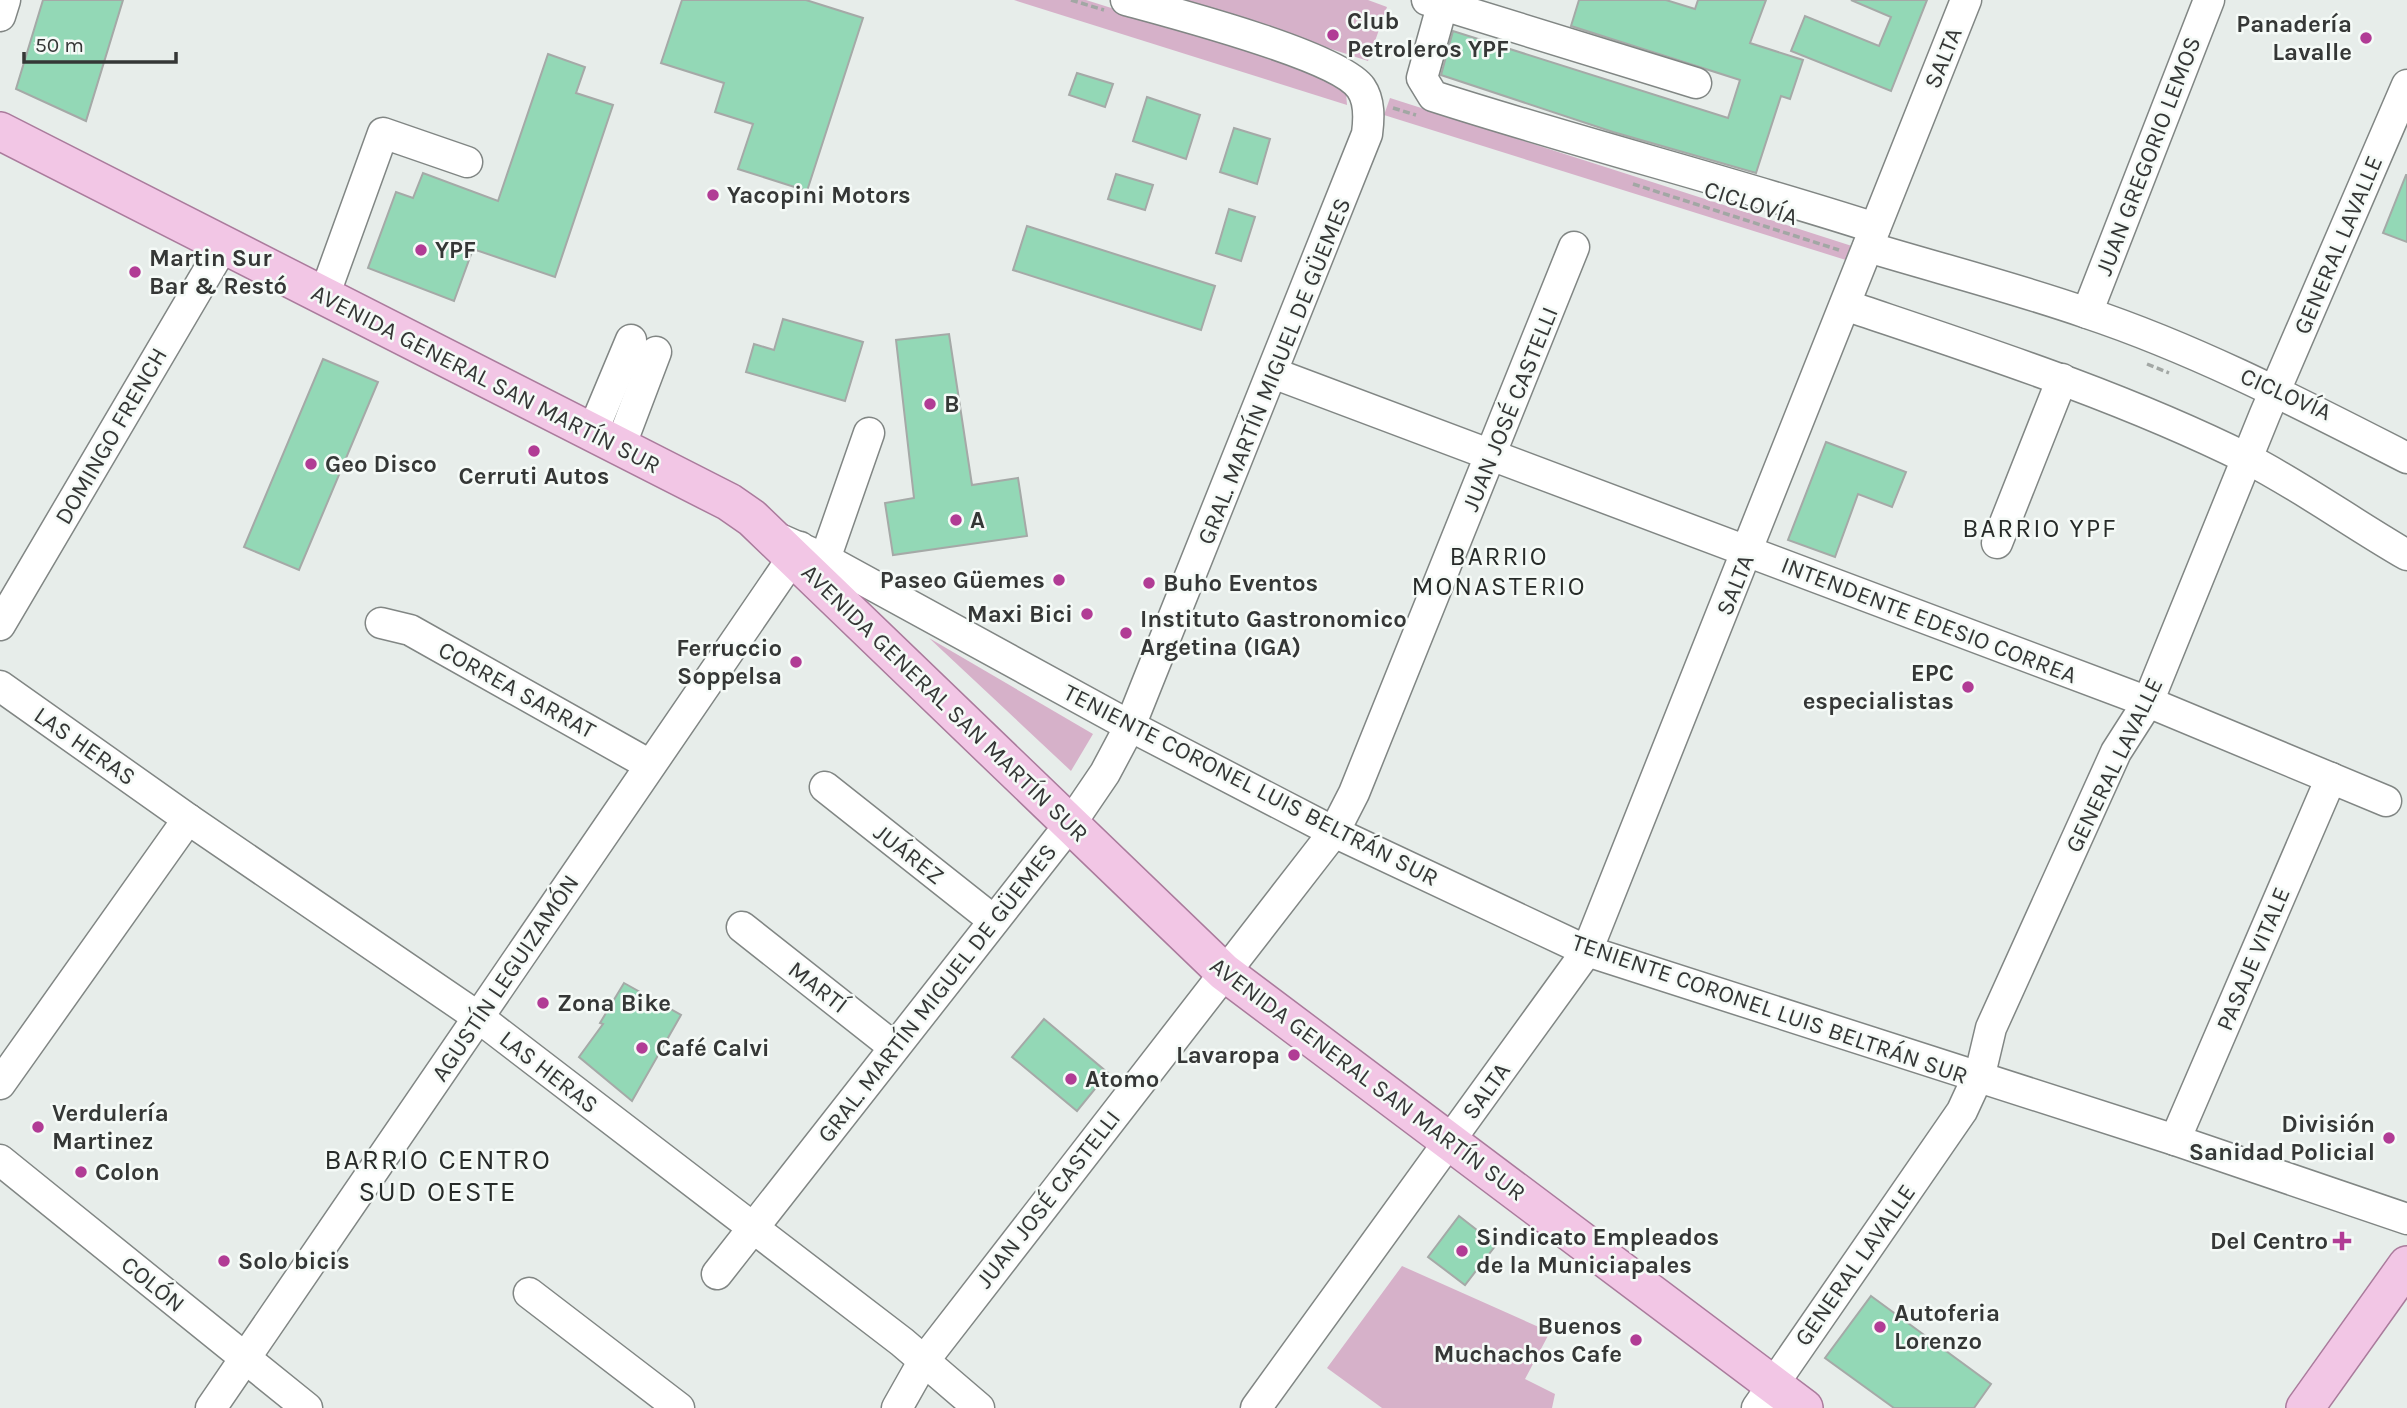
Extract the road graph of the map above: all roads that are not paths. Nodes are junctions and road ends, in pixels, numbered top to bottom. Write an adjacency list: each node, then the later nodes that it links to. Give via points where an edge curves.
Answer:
1 (5, 0): 7 (street)
2 (1966, 0): 12 (street, SALTA)
3 (2209, 0): 17 (street, JUAN GREGORIO LEMOS)
4 (1434, 3): 6 (street); 12 (street, via 1422,78 1433,96 1742,185)
5 (1118, 6): 19 (street, GRAL. MARTÍN MIGUEL DE GÜEMES, via 1188,17 1335,66 1359,89 1369,120 1367,134)
6 (1479, 8): 8 (street)
7 (0, 16)
8 (1696, 83)
9 (2407, 85): 21 (street, GENERAL LAVALLE)
10 (0, 131): 13 (main road, AVENIDA GENERAL SAN MARTÍN SUR)
11 (467, 162): 15 (street, via 383,133)
12 (1869, 244): 16 (street, SALTA); 17 (street)
13 (223, 246): 15 (main road, AVENIDA GENERAL SAN MARTÍN SUR); 32 (street, DOMINGO FRENCH)
14 (1574, 247): 24 (street, JUAN JOSÉ CASTELLI)
15 (324, 296): 23 (main road, AVENIDA GENERAL SAN MARTÍN SUR)
16 (1845, 305): 20 (street); 29 (street, SALTA)
17 (2087, 313): 21 (street)
18 (644, 346): 23 (street)
19 (1273, 373): 24 (street, INTENDENTE EDESIO CORREA); 35 (street, GRAL. MARTÍN MIGUEL DE GÜEMES)
20 (2062, 379): 26 (street); 27 (street)
21 (2275, 391): 25 (street); 26 (street, GENERAL LAVALLE)
22 (869, 433): 28 (street, AGUSTÍN LEGUIZAMÓN)
23 (606, 440): 28 (main road, AVENIDA GENERAL SAN MARTÍN SUR, via 729,502)
24 (1491, 457): 29 (street, INTENDENTE EDESIO CORREA); 42 (street, JUAN JOSÉ CASTELLI)
25 (2407, 458)
26 (2246, 459): 30 (street, via 2311,493 2340,516); 34 (street, GENERAL LAVALLE)
27 (1997, 543)
28 (798, 550): 35 (street, TENIENTE CORONEL LUIS BELTRÁN SUR); 36 (street, AGUSTÍN LEGUIZAMÓN); 41 (main road, AVENIDA GENERAL SAN MARTÍN SUR)
29 (1748, 552): 34 (street, INTENDENTE EDESIO CORREA); 45 (street, SALTA)
30 (2407, 555)
31 (381, 623): 36 (street, CORREA SARRAT, via 410,630)
32 (0, 625)
33 (0, 686): 40 (street, LAS HERAS)
34 (2148, 702): 37 (street, INTENDENTE EDESIO CORREA); 49 (street, GENERAL LAVALLE, via 2116,752 1991,1028)
35 (1130, 726): 41 (street, GRAL. MARTÍN MIGUEL DE GÜEMES, via 1093,793); 42 (street, TENIENTE CORONEL LUIS BELTRÁN SUR)
36 (650, 765): 47 (street, AGUSTÍN LEGUIZAMÓN)
37 (2332, 778): 39 (street, INTENDENTE EDESIO CORREA); 51 (street, PASAJE VITALE)
38 (825, 787): 43 (street, JUÁREZ)
39 (2386, 800)
40 (188, 819): 47 (street, LAS HERAS); 50 (street)
41 (1070, 823): 43 (street, GRAL. MARTÍN MIGUEL DE GÜEMES); 46 (main road, AVENIDA GENERAL SAN MARTÍN SUR)
42 (1335, 832): 45 (street, TENIENTE CORONEL LUIS BELTRÁN SUR); 46 (street, JUAN JOSÉ CASTELLI)
43 (993, 920): 48 (street, GRAL. MARTÍN MIGUEL DE GÜEMES)
44 (742, 927): 48 (street, MARTÍ)
45 (1587, 951): 49 (street, TENIENTE CORONEL LUIS BELTRÁN SUR); 52 (street, SALTA)
46 (1224, 972): 52 (main road, AVENIDA GENERAL SAN MARTÍN SUR); 60 (street, JUAN JOSÉ CASTELLI)
47 (478, 1017): 55 (street, LAS HERAS); 59 (street, AGUSTÍN LEGUIZAMÓN)
48 (894, 1047): 55 (street, GRAL. MARTÍN MIGUEL DE GÜEMES)
49 (1978, 1079): 51 (street, TENIENTE CORONEL LUIS BELTRÁN SUR); 61 (street, GENERAL LAVALLE, via 1962,1111)
50 (0, 1084)
51 (2175, 1140): 54 (street, TENIENTE CORONEL LUIS BELTRÁN SUR)
52 (1450, 1142): 61 (main road, AVENIDA GENERAL SAN MARTÍN SUR); 67 (street, SALTA)
53 (0, 1160): 59 (street, COLÓN)
54 (2407, 1219)
55 (753, 1229): 57 (street, GRAL. MARTÍN MIGUEL DE GÜEMES); 60 (street, LAS HERAS)
56 (2407, 1265): 69 (main road)
57 (718, 1274)
58 (529, 1293): 64 (street)
59 (245, 1358): 62 (street, AGUSTÍN LEGUIZAMÓN); 63 (street, COLÓN)
60 (923, 1362): 65 (street, JUAN JOSÉ CASTELLI); 66 (street, LAS HERAS)
61 (1765, 1397): 68 (main road, AVENIDA GENERAL SAN MARTÍN SUR)
62 (211, 1408)
63 (307, 1408)
64 (679, 1408)
65 (897, 1408)
66 (979, 1408)
67 (1255, 1408)
68 (1804, 1408)
69 (2305, 1408)

